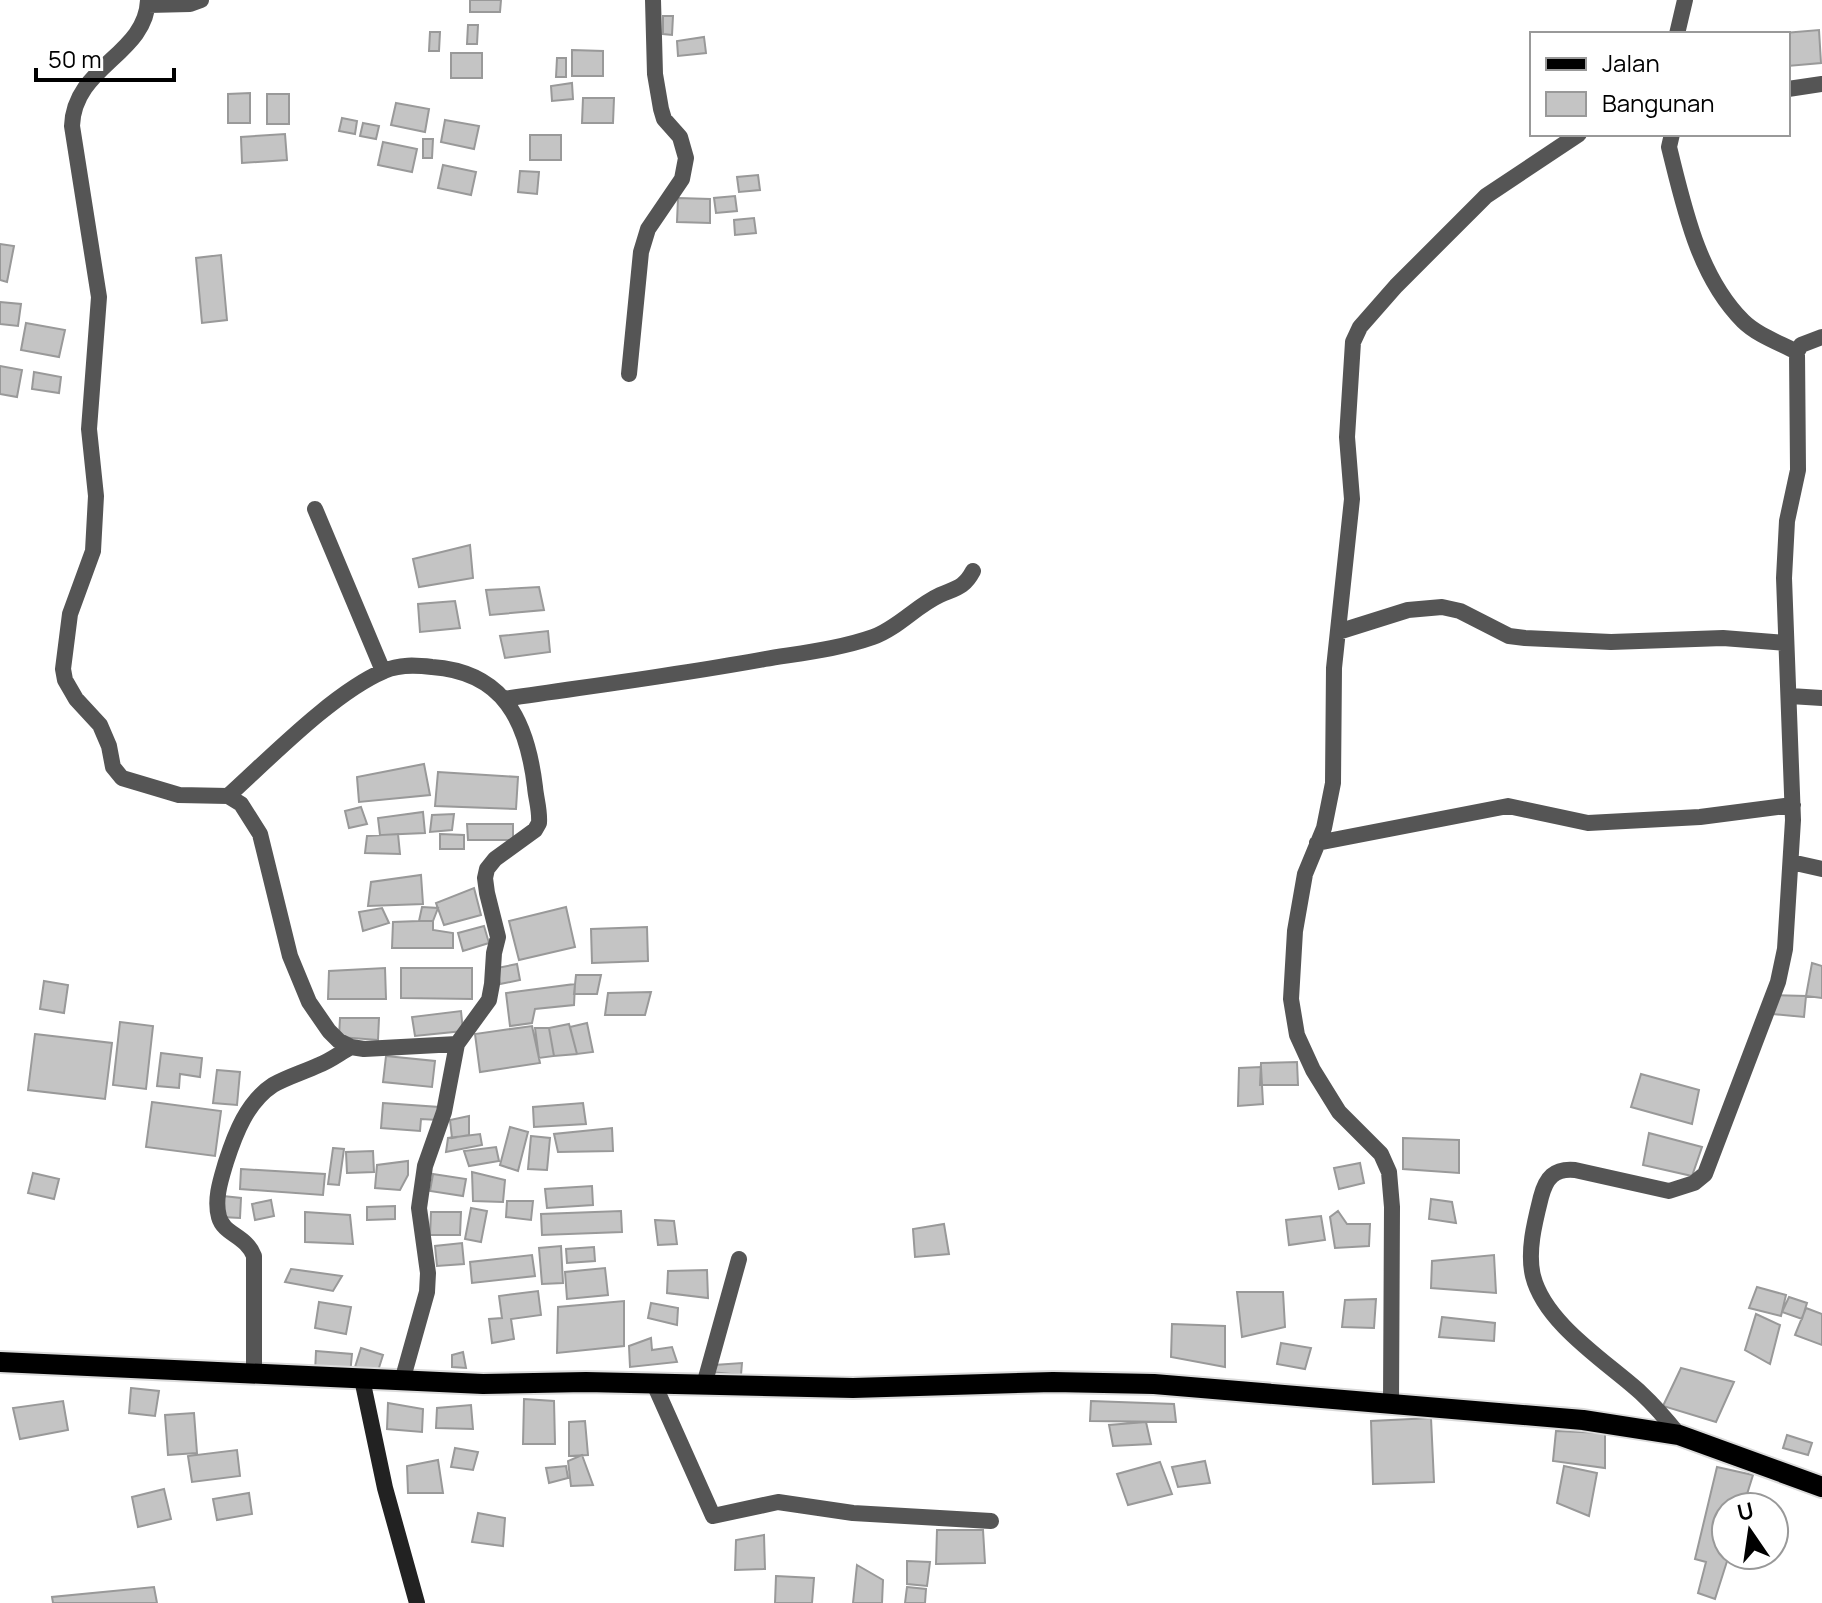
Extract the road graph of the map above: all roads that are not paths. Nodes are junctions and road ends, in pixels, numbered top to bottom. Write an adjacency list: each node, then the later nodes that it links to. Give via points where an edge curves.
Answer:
1 (201, 0): 4 (street)
2 (653, 0): 12 (street, via 661,109 680,137 686,158 682,179 648,229 641,252)
3 (1685, 0): 5 (street)
4 (148, 2): 21 (street, via 135,34 87,82 72,114 99,297 89,429 96,496 93,551 70,614 63,669 76,699 100,725 113,767 122,778 179,795)
5 (1677, 32)
6 (1822, 84): 7 (street)
7 (1790, 89)
8 (1576, 136): 15 (street, via 1486,196 1360,327 1351,358 1347,437 1352,499)
9 (1672, 136): 11 (street, via 1669,147 1690,228 1715,282 1744,322)
10 (1822, 337): 11 (street)
11 (1797, 352): 16 (street, via 1798,470 1787,521)
12 (629, 374)
13 (315, 509): 17 (street)
14 (973, 571): 20 (street, via 957,590 871,638 700,671)
15 (1338, 632): 16 (street, via 1408,610 1442,607 1525,638); 23 (street, via 1333,783)
16 (1786, 643): 18 (street)
17 (383, 671): 20 (street, via 454,668 476,675); 21 (street, via 330,707)
18 (1790, 696): 19 (street); 22 (street)
19 (1822, 698)
20 (504, 699): 26 (street, via 531,756 539,823 487,869 498,937 492,984 489,1000)
21 (228, 796): 27 (street, via 241,804 260,834 290,956 309,1002 329,1031)
22 (1793, 805): 23 (street, via 1588,823 1508,806); 24 (street)
23 (1317, 843): 35 (street, via 1305,874 1295,931 1293,1017 1304,1053 1327,1095 1381,1154 1389,1172)
24 (1791, 862): 25 (street); 36 (street, via 1778,982 1705,1174 1669,1191 1564,1169 1547,1178 1537,1214 1533,1276 1547,1305)
25 (1822, 869)
26 (457, 1044): 27 (street); 32 (street, via 444,1112 420,1190 427,1292)
27 (351, 1047): 30 (street, via 261,1095 247,1110 224,1167 218,1216 224,1229 250,1245 254,1256)
28 (739, 1259): 34 (street)
29 (0, 1362): 30 (main road)
30 (254, 1373): 31 (main road)
31 (362, 1379): 32 (main road); 39 (street)
32 (402, 1381): 33 (main road)
33 (654, 1384): 34 (main road); 38 (street, via 713,1516 778,1502 853,1513)
34 (704, 1385): 35 (main road, via 853,1388 1122,1382)
35 (1391, 1404): 36 (main road, via 1583,1420)
36 (1679, 1435): 37 (main road)
37 (1822, 1487)
38 (991, 1521)
39 (417, 1603)

